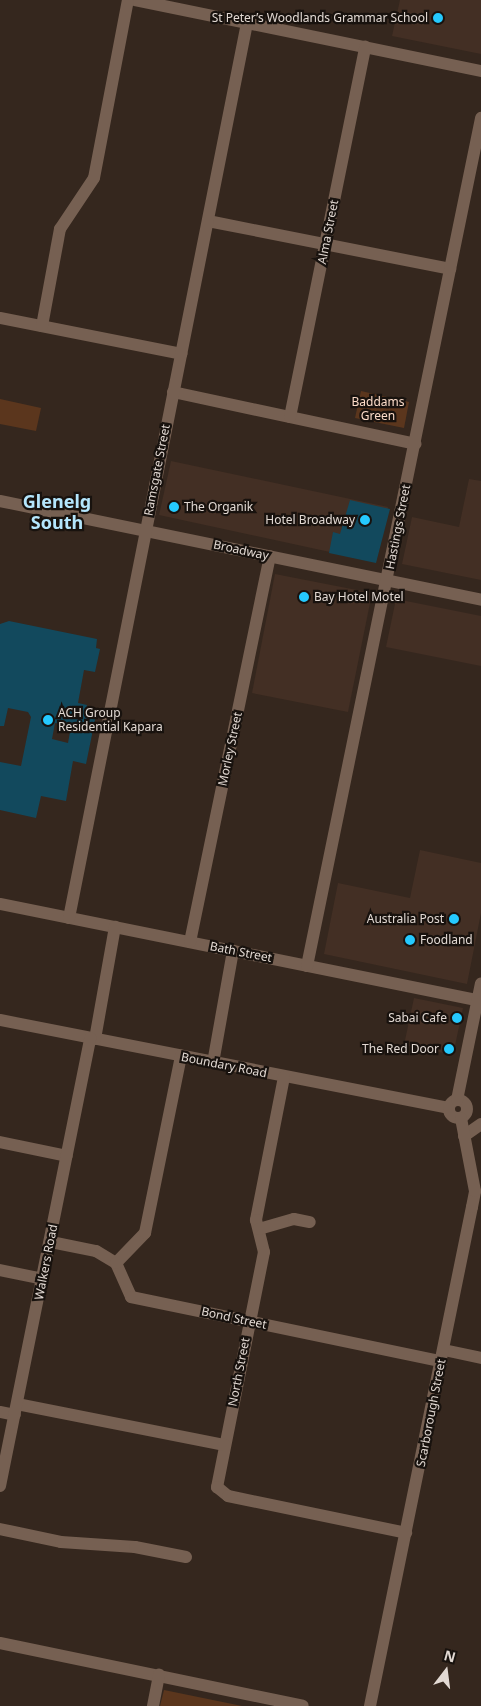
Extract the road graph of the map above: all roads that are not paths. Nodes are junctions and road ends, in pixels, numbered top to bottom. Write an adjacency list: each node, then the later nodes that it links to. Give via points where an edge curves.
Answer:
1 (128, 0): 11 (street, via 94,178 60,230)
2 (135, 0): 3 (street)
3 (247, 23): 4 (street); 7 (street, Ramsgate Street)
4 (365, 47): 5 (street); 8 (street, Alma Street)
5 (481, 71)
6 (481, 118): 9 (street, Hastings Street)
7 (208, 221): 8 (street); 12 (street, Ramsgate Street)
8 (325, 244): 9 (street); 14 (street, Alma Street)
9 (450, 269): 15 (street, Hastings Street)
10 (0, 318): 11 (street)
11 (42, 326): 12 (street)
12 (181, 354): 13 (street, Ramsgate Street)
13 (173, 392): 14 (street); 17 (street, Ramsgate Street)
14 (290, 417): 15 (street)
15 (415, 444): 19 (street, Hastings Street)
16 (0, 501): 17 (street, Broadway)
17 (145, 530): 18 (street, Broadway); 22 (street, Ramsgate Street)
18 (270, 556): 19 (street, Broadway); 24 (street, Morley Street)
19 (387, 580): 20 (street, Broadway); 26 (street, Hastings Street)
20 (481, 600)
21 (0, 904): 22 (street, Bath Street)
22 (69, 918): 23 (street, Bath Street)
23 (116, 927): 24 (street, Bath Street); 30 (street, Walkers Road)
24 (190, 942): 25 (street, Bath Street)
25 (233, 951): 26 (street, Bath Street); 32 (street)
26 (307, 966): 28 (street, Bath Street)
27 (481, 983): 28 (street)
28 (479, 1000): 34 (street)
29 (0, 1020): 30 (street, Boundary Road)
30 (92, 1038): 31 (street, Boundary Road); 40 (street, Walkers Road)
31 (181, 1056): 32 (street, Boundary Road); 44 (street, via 145,1233)
32 (213, 1063): 33 (street, Boundary Road)
33 (284, 1077): 34 (street, Boundary Road); 42 (street, North Street, via 256,1220)
34 (453, 1104): 35 (street, via 452,1116)
35 (464, 1115): 36 (street); 38 (street, Scarborough Street)
36 (481, 1116)
37 (481, 1124): 38 (street)
38 (464, 1136): 48 (street, Scarborough Street, via 475,1191)
39 (0, 1142): 40 (street)
40 (67, 1156): 43 (street, Walkers Road)
41 (310, 1222): 42 (street, via 294,1219)
42 (259, 1230): 47 (street, North Street, via 264,1252)
43 (51, 1242): 44 (street, via 96,1252); 46 (street, Walkers Road)
44 (116, 1264): 47 (street, Bond Street, via 131,1297)
45 (0, 1270): 46 (street)
46 (43, 1279): 50 (street, Walkers Road)
47 (249, 1321): 48 (street, Bond Street); 52 (street, North Street)
48 (442, 1355): 49 (street, Bond Street); 55 (street, Scarborough Street)
49 (481, 1358)
50 (16, 1410): 51 (street); 52 (street); 53 (street, Walkers Road)
51 (0, 1412)
52 (224, 1445): 55 (street, North Street, via 218,1490 228,1496)
53 (0, 1486)
54 (0, 1529): 56 (street, via 61,1542 135,1547)
55 (406, 1534): 61 (street, Scarborough Street)
56 (186, 1557)
57 (0, 1643): 58 (street)
58 (159, 1675): 59 (street); 60 (street)
59 (153, 1706)
60 (303, 1706)
61 (370, 1706)

